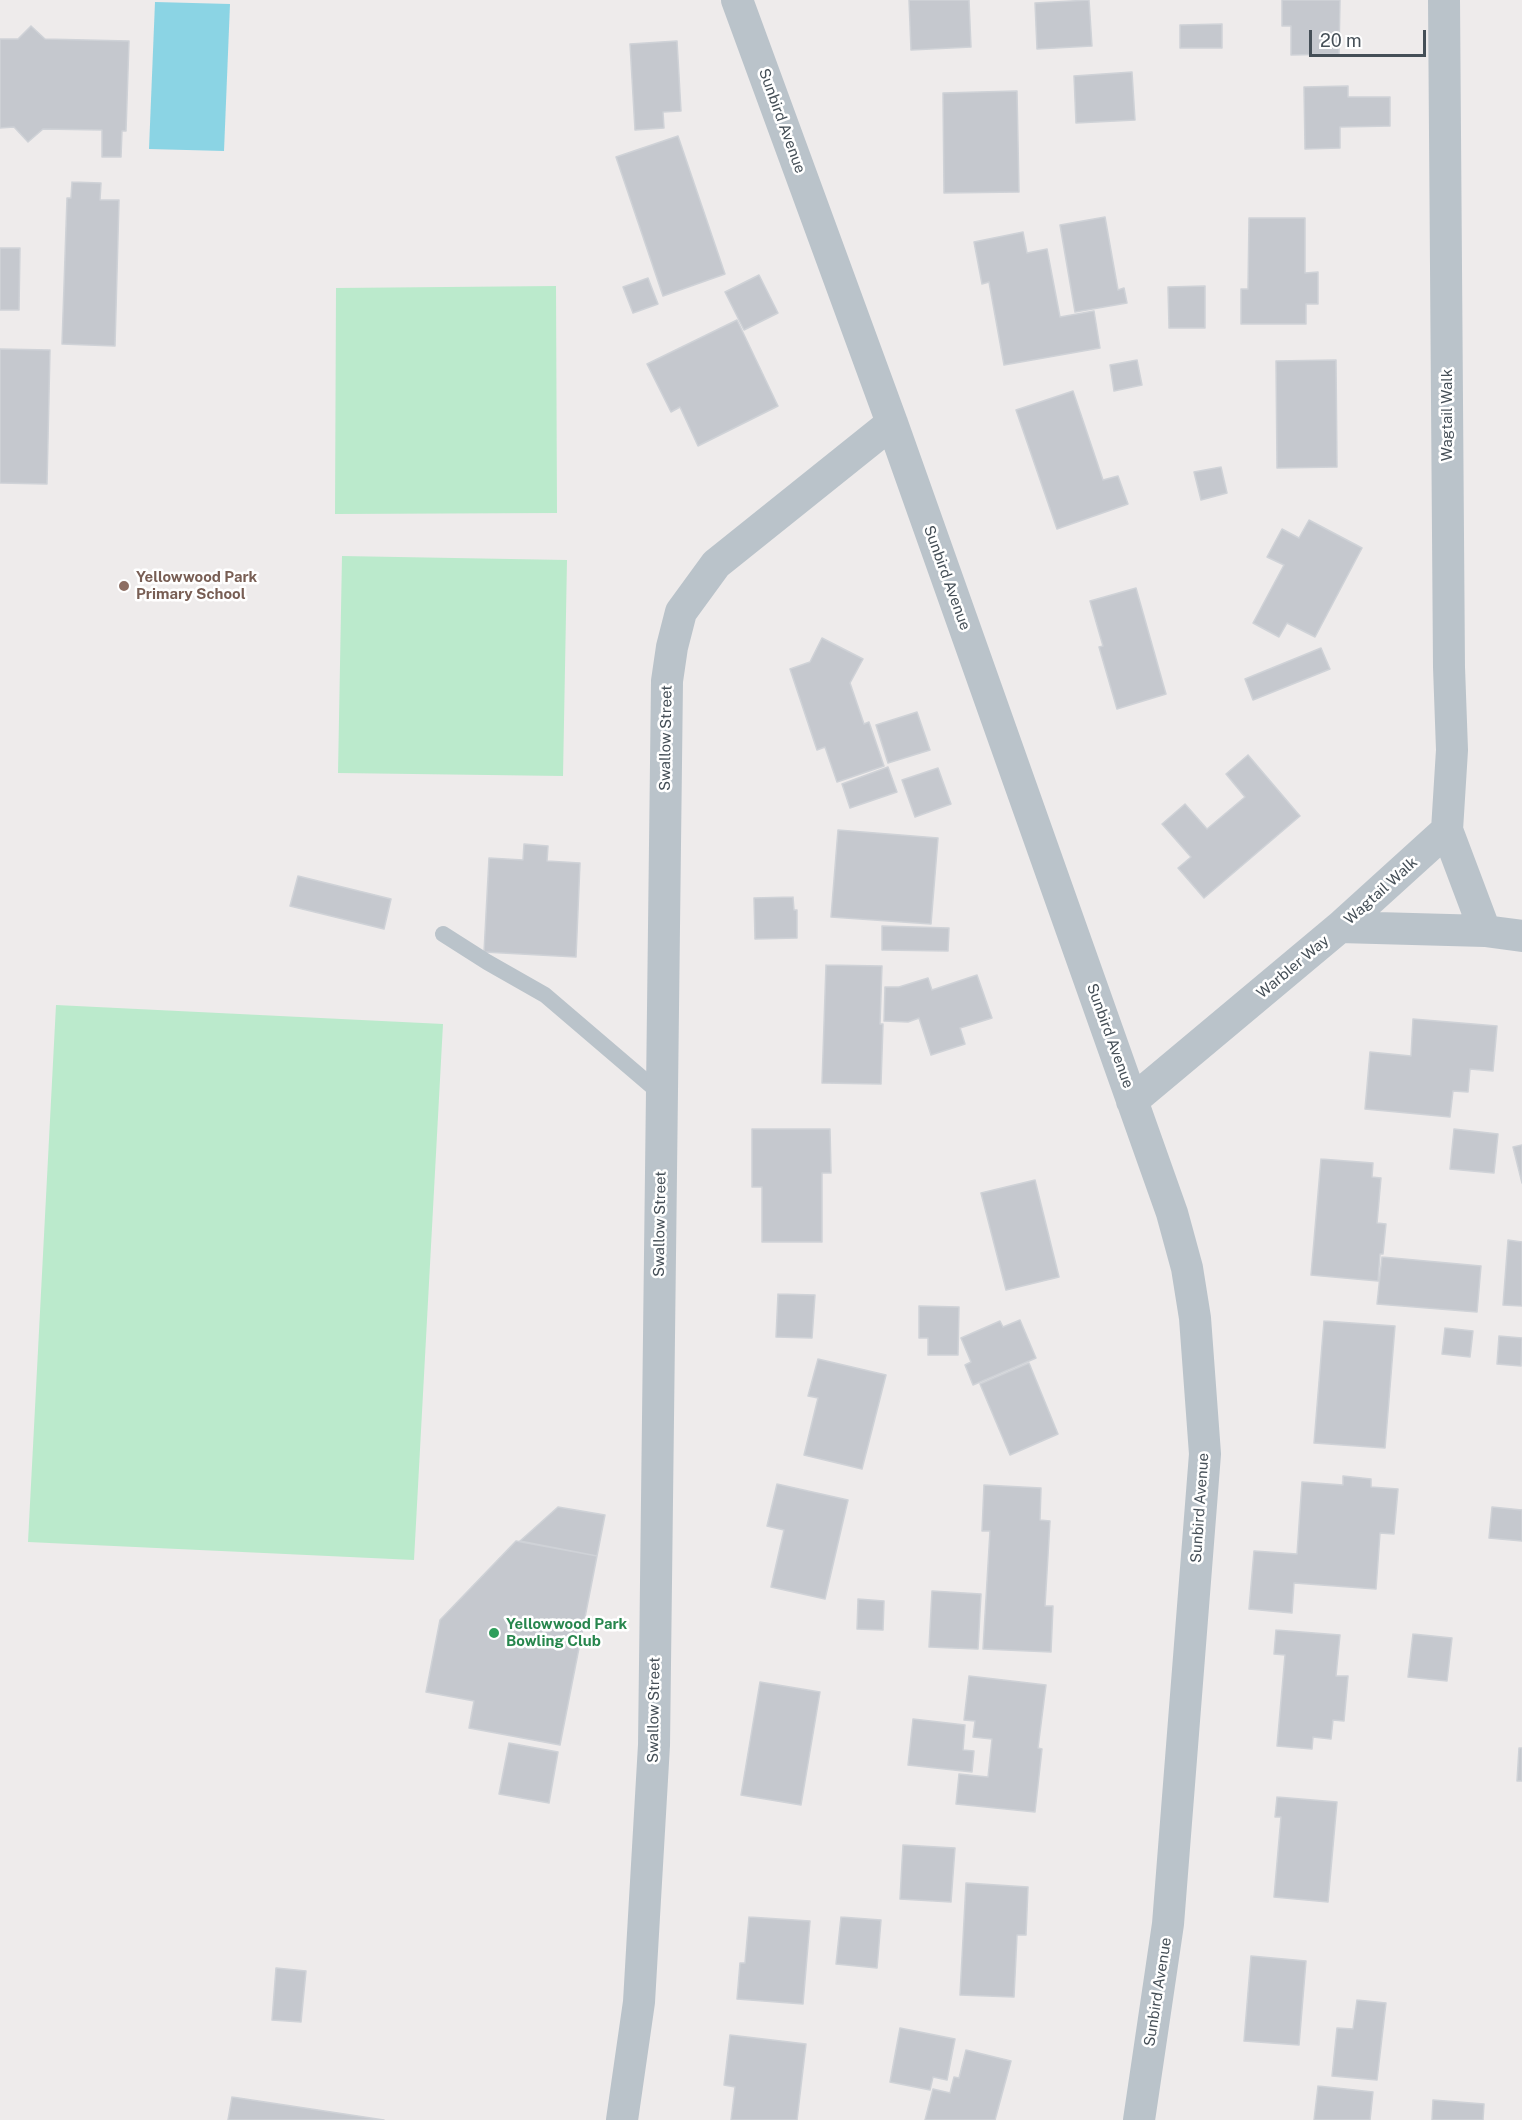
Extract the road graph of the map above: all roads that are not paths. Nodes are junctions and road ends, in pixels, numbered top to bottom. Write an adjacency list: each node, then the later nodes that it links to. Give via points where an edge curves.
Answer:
1 (737, 0): 3 (street, Sunbird Avenue)
2 (1444, 0): 4 (street, Wagtail Walk, via 1452,750)
3 (892, 423): 9 (street, Swallow Street, via 716,564 681,612 667,681); 10 (street, Sunbird Avenue)
4 (1447, 830): 5 (street, Wagtail Walk); 6 (street, Wagtail Walk)
5 (1340, 927): 6 (street, Warbler Way); 10 (street, Warbler Way)
6 (1485, 932): 8 (street, Warbler Way)
7 (443, 934): 9 (lane, via 545,995)
8 (1522, 936)
9 (662, 1095): 11 (street, Swallow Street, via 654,1745 639,2002)
10 (1132, 1101): 12 (street, Sunbird Avenue, via 1187,1268 1195,1318 1205,1454 1168,1924)
11 (621, 2120)
12 (1139, 2120)

